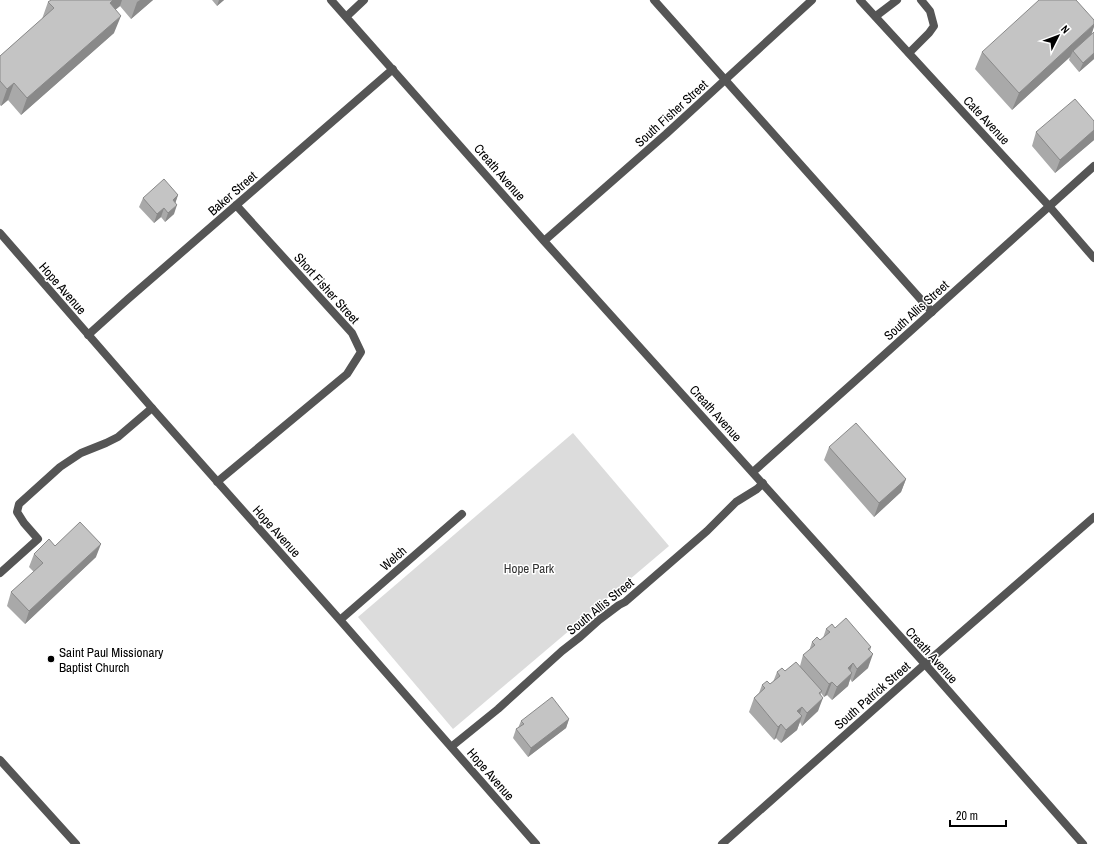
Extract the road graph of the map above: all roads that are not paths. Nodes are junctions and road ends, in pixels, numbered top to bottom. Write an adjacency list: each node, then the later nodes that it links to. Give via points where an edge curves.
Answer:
1 (331, 0): 9 (street, Creath Avenue)
2 (364, 0): 9 (street)
3 (654, 0): 12 (street)
4 (812, 0): 12 (street, South Fisher Street)
5 (860, 0): 8 (street, Cate Avenue)
6 (896, 0): 8 (street)
7 (921, 0): 10 (street, via 930,11 934,26)
8 (876, 16): 10 (street, Cate Avenue)
9 (346, 17): 11 (street, Creath Avenue)
10 (909, 53): 15 (street, Cate Avenue)
11 (393, 69): 14 (street, Baker Street); 17 (street, Creath Avenue)
12 (725, 80): 17 (street, South Fisher Street); 19 (street)
13 (1094, 166): 15 (street, South Allis Street)
14 (236, 205): 20 (street, Baker Street); 23 (street, Short Fisher Street, via 352,333 361,352 347,374)
15 (1049, 206): 18 (street, Cate Avenue); 19 (street, South Allis Street)
16 (0, 233): 20 (street, Hope Avenue)
17 (544, 241): 22 (street, Creath Avenue)
18 (1094, 258)
19 (932, 312): 22 (street, South Allis Street)
20 (88, 335): 21 (street, Hope Avenue)
21 (152, 408): 23 (street, Hope Avenue); 27 (street, via 118,437 82,453 60,467 19,504 18,512 38,539)
22 (753, 472): 24 (street, Creath Avenue)
23 (217, 482): 28 (street, Hope Avenue)
24 (763, 483): 29 (street, Creath Avenue); 30 (street, South Allis Street, via 736,502 708,531 625,602 562,651)
25 (462, 514): 28 (street, Welch)
26 (1094, 517): 29 (street, South Patrick Street)
27 (0, 573)
28 (340, 620): 30 (street, Hope Avenue)
29 (925, 664): 34 (street, South Patrick Street); 35 (street, Creath Avenue)
30 (451, 748): 33 (street, Hope Avenue)
31 (0, 760): 32 (street)
32 (76, 844)
33 (536, 844)
34 (722, 844)
35 (1083, 844)

